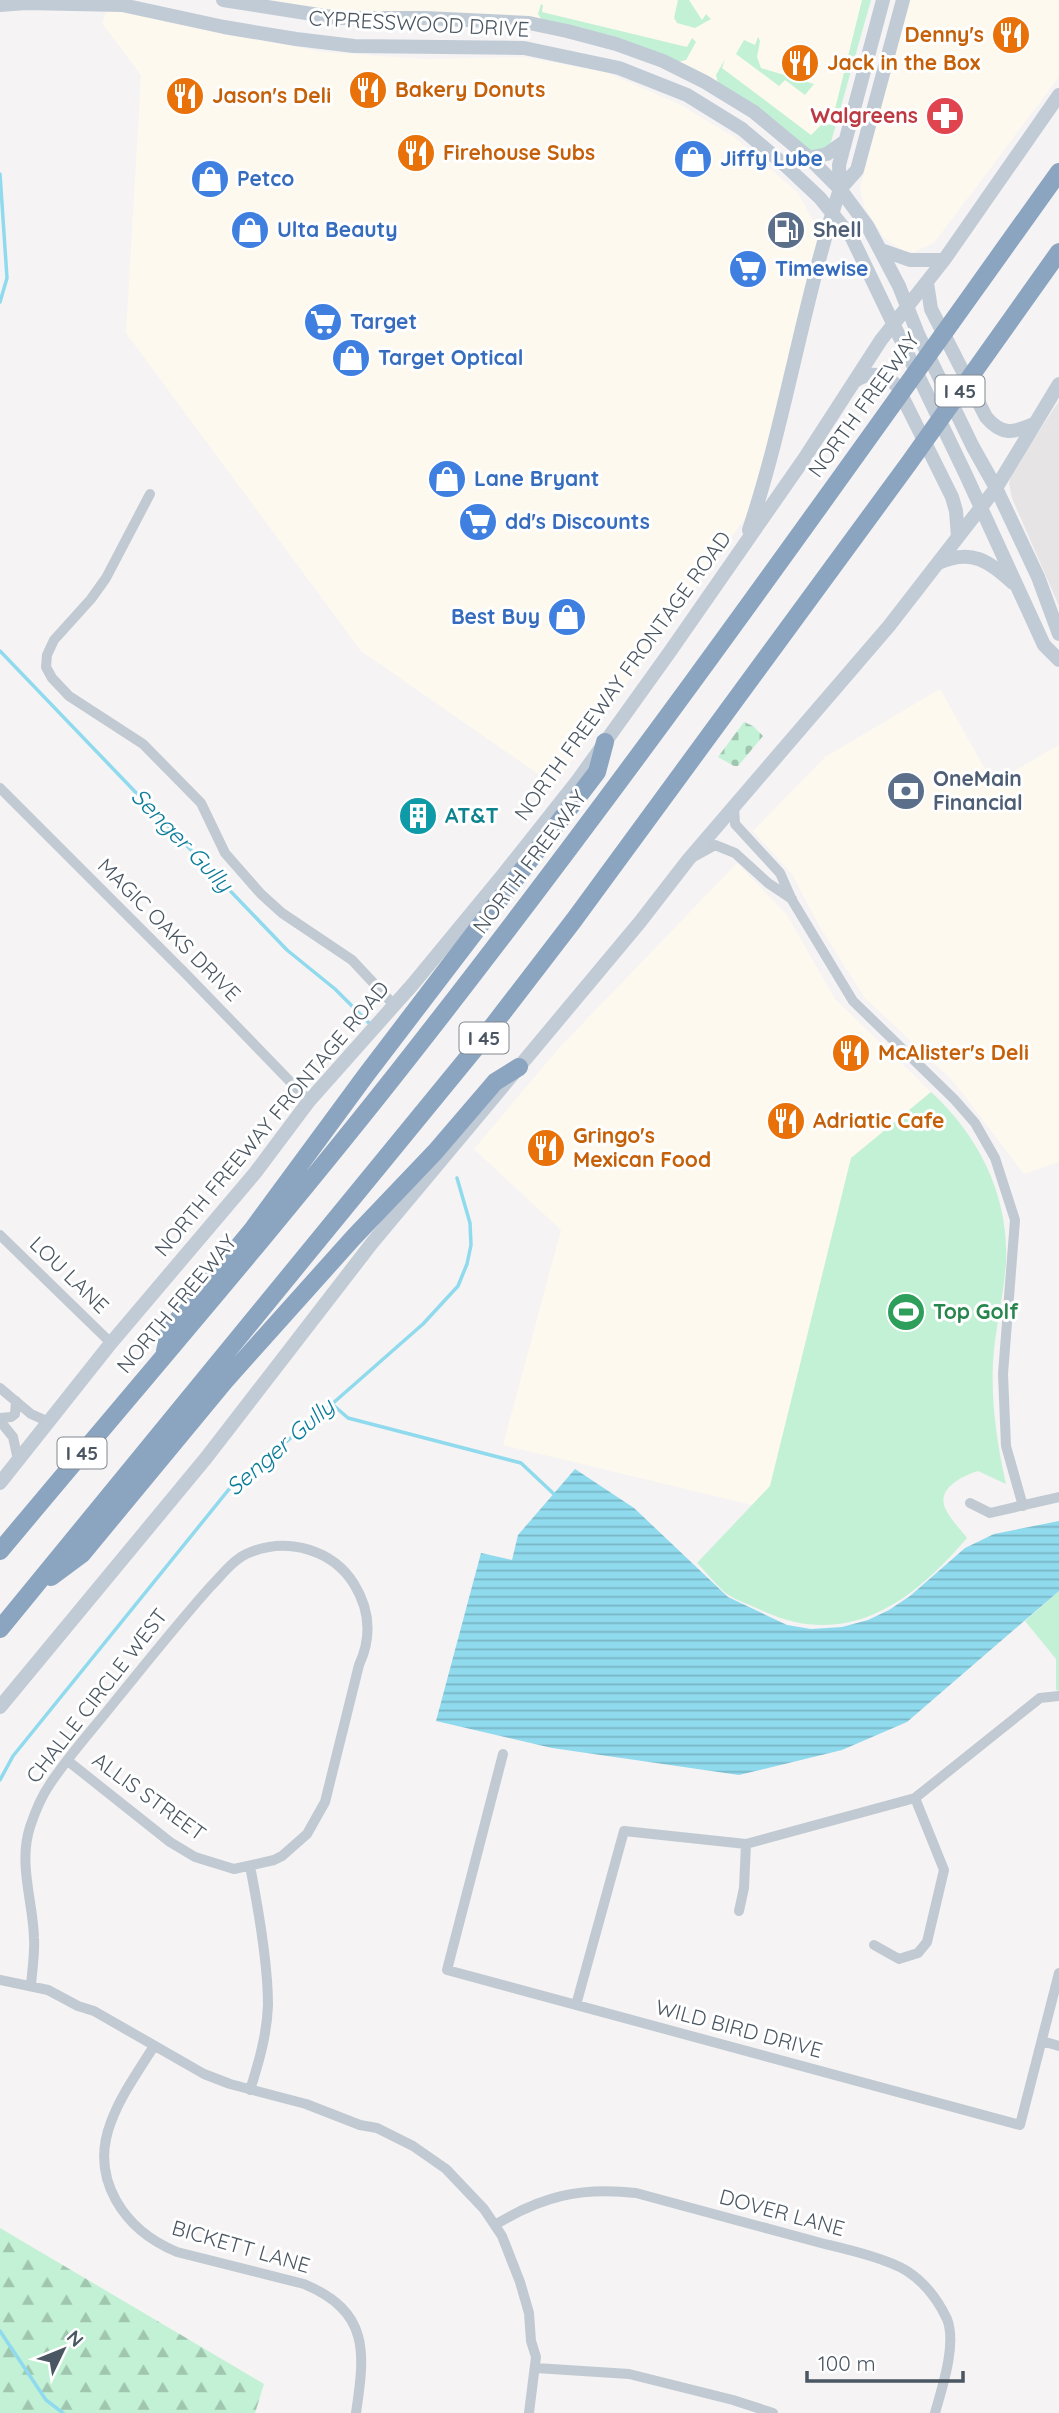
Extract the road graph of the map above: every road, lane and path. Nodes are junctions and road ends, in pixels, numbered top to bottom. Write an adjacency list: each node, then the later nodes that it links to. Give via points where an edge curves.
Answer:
1 (223, 0): 7 (main road, CYPRESSWOOD DRIVE)
2 (883, 0): 12 (main road)
3 (903, 0): 15 (main road, via 857,170)
4 (26, 1): 5 (main road, CYPRESSWOOD DRIVE); 6 (main road, CYPRESSWOOD DRIVE)
5 (122, 3): 9 (main road, CYPRESSWOOD DRIVE, via 224,27)
6 (0, 5)
7 (338, 18): 8 (main road, CYPRESSWOOD DRIVE); 9 (main road)
8 (529, 23): 10 (main road); 13 (main road, CYPRESSWOOD DRIVE, via 616,44 676,67 754,112)
9 (335, 44): 10 (main road, CYPRESSWOOD DRIVE)
10 (524, 48): 16 (main road, CYPRESSWOOD DRIVE, via 619,68 687,95 742,129)
11 (1059, 95): 19 (main road, NORTH FREEWAY FRONTAGE ROAD)
12 (844, 142): 13 (main road, via 827,154); 15 (main road)
13 (808, 158): 15 (main road, CYPRESSWOOD DRIVE)
14 (1059, 172): 46 (highway, NORTH FREEWAY / I 45, via 652,739 447,1009)
15 (840, 190): 16 (main road); 17 (main road, CYPRESSWOOD DRIVE)
16 (832, 213): 22 (main road, CYPRESSWOOD DRIVE, via 852,238); 30 (main road, via 766,481)
17 (881, 250): 19 (main road, via 910,260); 21 (main road, CYPRESSWOOD DRIVE)
18 (1059, 253): 57 (highway, I 45, via 478,1045)
19 (944, 260): 20 (main road, NORTH FREEWAY FRONTAGE ROAD)
20 (927, 283): 21 (main road, NORTH FREEWAY FRONTAGE ROAD); 25 (main road, via 932,309 986,418 1006,432)
21 (907, 307): 22 (main road, NORTH FREEWAY FRONTAGE ROAD); 26 (main road, CYPRESSWOOD DRIVE)
22 (894, 322): 23 (main road, NORTH FREEWAY FRONTAGE ROAD); 28 (main road, CYPRESSWOOD DRIVE)
23 (854, 382): 29 (main road, via 866,375 880,375 897,386 952,497); 30 (main road, NORTH FREEWAY FRONTAGE ROAD)
24 (1059, 384): 25 (main road)
25 (1034, 424): 26 (main road)
26 (996, 488): 28 (main road); 33 (main road, CYPRESSWOOD DRIVE)
27 (150, 494): 41 (street, via 106,578 54,640 46,667 69,696 143,744 201,803 225,853 261,894 352,960)
28 (981, 507): 29 (main road); 32 (main road, CYPRESSWOOD DRIVE)
29 (958, 537): 31 (main road)
30 (744, 545): 36 (main road, NORTH FREEWAY FRONTAGE ROAD)
31 (937, 564): 32 (main road, via 973,556); 38 (main road)
32 (1016, 585): 35 (main road, CYPRESSWOOD DRIVE, via 1044,645)
33 (1059, 634)
34 (1059, 650): 35 (main road)
35 (1059, 659)
36 (605, 742): 41 (main road, NORTH FREEWAY FRONTAGE ROAD, via 502,876); 46 (highway, via 597,772 252,1230 170,1329)
37 (0, 788): 43 (street, MAGIC OAKS DRIVE)
38 (734, 807): 39 (main road); 40 (street, via 734,824 780,873)
39 (688, 860): 40 (street, via 715,845 735,853); 42 (main road)
40 (792, 900): 55 (street, via 853,1001 954,1099 975,1123 995,1158 1015,1220 1003,1374 1006,1446)
41 (394, 1005): 43 (main road, NORTH FREEWAY FRONTAGE ROAD)
42 (519, 1067): 57 (highway, via 495,1082 225,1381 82,1554); 60 (main road)
43 (309, 1101): 45 (main road, NORTH FREEWAY FRONTAGE ROAD, via 255,1173)
44 (0, 1235): 45 (street, LOU LANE)
45 (111, 1343): 50 (main road, NORTH FREEWAY FRONTAGE ROAD)
46 (163, 1356): 56 (highway, NORTH FREEWAY / I 45)
47 (0, 1388): 48 (street)
48 (16, 1401): 49 (street, via 15,1414); 50 (street)
49 (0, 1419): 51 (street, via 13,1437)
50 (49, 1422): 51 (main road, NORTH FREEWAY FRONTAGE ROAD)
51 (18, 1460): 52 (main road, NORTH FREEWAY FRONTAGE ROAD)
52 (0, 1483)
53 (1059, 1497): 55 (street)
54 (970, 1503): 55 (street, via 990,1513)
55 (1023, 1506)
56 (0, 1551)
57 (31, 1591): 58 (highway, I 45)
58 (0, 1629)
59 (1059, 1696): 63 (street, via 1040,1699)
60 (0, 1707)
61 (503, 1754): 71 (street, WILD BIRD DRIVE, via 447,1970)
62 (68, 1760): 65 (street, ALLIS STREET, via 195,1857 234,1869); 65 (street, CHALLE CIRCLE WEST, via 183,1616 236,1560 275,1546 303,1548 329,1560 350,1578 360,1595 368,1627 366,1651 331,1783 313,1826 282,1856); 70 (street, CHALLE CIRCLE WEST, via 40,1801 26,1846 34,1939)
63 (915, 1798): 64 (street); 67 (street, via 944,1870 927,1942 919,1953 899,1959)
64 (746, 1844): 66 (street); 71 (street, via 625,1831)
65 (250, 1866): 75 (street, via 268,2005 263,2046)
66 (739, 1911)
67 (874, 1945)
68 (1059, 1973): 72 (street)
69 (0, 1980): 70 (street)
70 (31, 1986): 73 (street, via 94,2011)
71 (576, 2005): 72 (street, WILD BIRD DRIVE, via 1020,2125)
72 (1042, 2041): 74 (street)
73 (154, 2046): 75 (street, via 204,2074); 78 (street, BICKETT LANE, via 118,2105 108,2133 108,2179 118,2206 160,2245 304,2284 336,2301 352,2322 362,2352)
74 (1059, 2046)
75 (250, 2090): 76 (street, via 377,2128 412,2146 446,2169)
76 (495, 2225): 77 (street, via 520,2282); 81 (street, DOVER LANE, via 545,2200 608,2190 636,2193 899,2266 930,2291 950,2329)
77 (536, 2368): 79 (street); 80 (street, via 629,2374)
78 (356, 2413)
79 (529, 2413)
80 (774, 2413)
81 (935, 2413)

